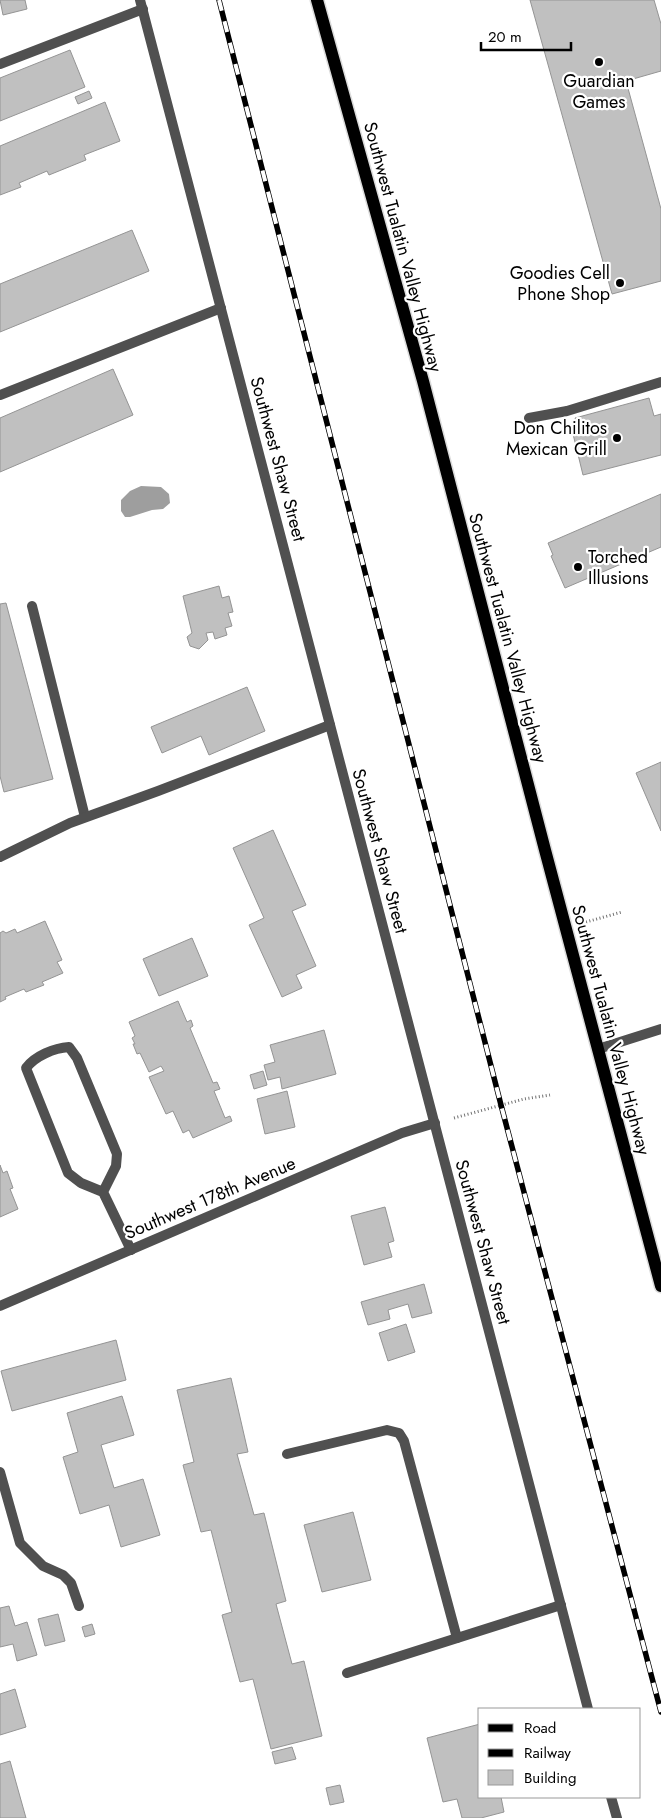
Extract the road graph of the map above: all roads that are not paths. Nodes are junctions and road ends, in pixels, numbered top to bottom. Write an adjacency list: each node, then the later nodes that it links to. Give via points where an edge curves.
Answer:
1 (317, 0): 13 (main road, Southwest Tualatin Valley Highway, via 425,389)
2 (141, 5): 3 (street); 4 (street, Southwest Shaw Street)
3 (0, 64)
4 (221, 308): 6 (street); 9 (street, Southwest Shaw Street)
5 (661, 382): 7 (street, via 567,411)
6 (0, 395)
7 (529, 418)
8 (32, 606): 10 (street)
9 (330, 725): 10 (street); 14 (street, Southwest Shaw Street)
10 (85, 818): 11 (street, via 70,822)
11 (0, 857)
12 (661, 1028): 13 (street)
13 (598, 1049): 17 (main road, Southwest Tualatin Valley Highway)
14 (434, 1124): 16 (street, Southwest 178th Avenue, via 402,1132); 21 (street, Southwest Shaw Street)
15 (103, 1192): 15 (street, via 116,1166 117,1154 77,1058 69,1047 60,1048 38,1057 26,1068 68,1173 81,1183); 16 (street)
16 (130, 1250): 18 (street, Southwest 178th Avenue)
17 (661, 1286)
18 (0, 1306)
19 (287, 1454): 23 (street, via 387,1430 398,1433 404,1441)
20 (0, 1472): 22 (street, via 20,1543 43,1566 71,1583)
21 (561, 1605): 23 (street); 25 (street, Southwest Shaw Street)
22 (79, 1606)
23 (457, 1638): 24 (street)
24 (347, 1673)
25 (588, 1708)
26 (611, 1798): 27 (street)
27 (617, 1818)

